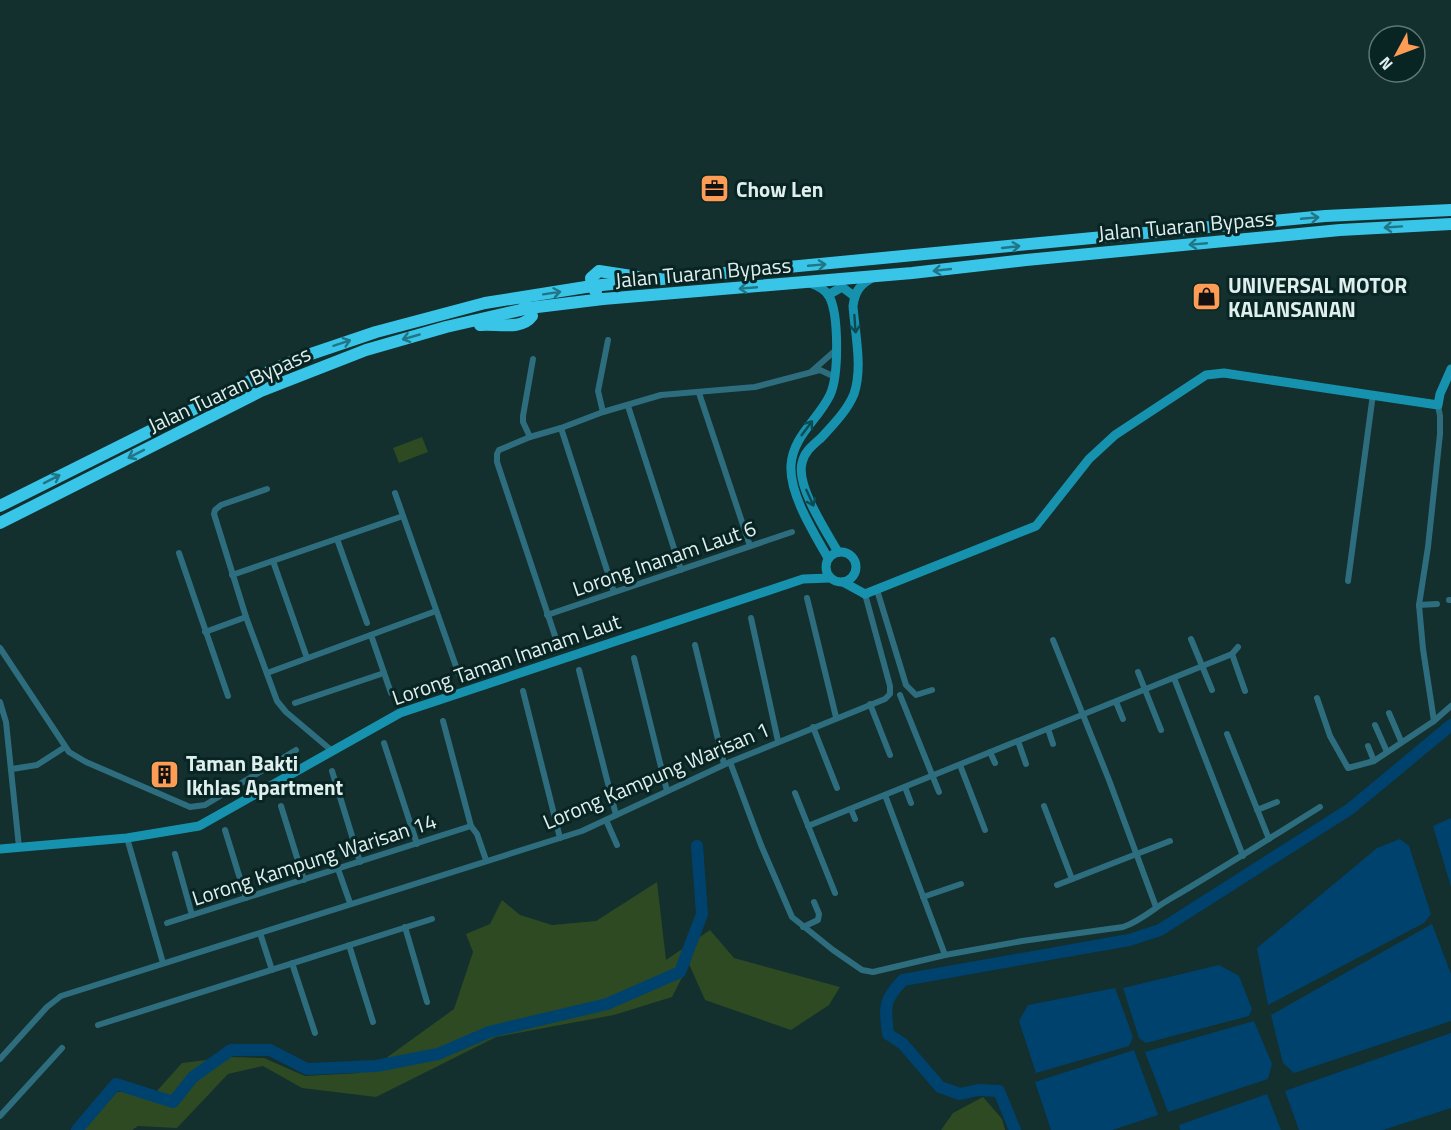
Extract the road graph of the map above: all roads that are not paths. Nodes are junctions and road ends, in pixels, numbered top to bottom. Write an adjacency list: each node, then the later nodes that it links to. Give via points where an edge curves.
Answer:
1 (1451, 210): 5 (highway, Jalan Tuaran Bypass, one-way to 1, via 591,278 599,271 651,280 1325,216)
2 (1451, 224): 3 (highway, Jalan Tuaran Bypass, one-way to 3, via 1340,230)
3 (876, 275): 4 (highway, Jalan Tuaran Bypass); 7 (main road, via 861,285)
4 (808, 283): 6 (main road); 8 (highway, Jalan Tuaran Bypass, one-way to 8)
5 (592, 286): 8 (highway); 9 (highway, Jalan Tuaran Bypass, one-way to 5)
6 (828, 295): 7 (main road, via 842,287); 12 (main road)
7 (854, 296): 32 (main road, one-way to 32, via 858,373 854,392 846,409 807,452 801,465 803,482)
8 (603, 299): 10 (highway, Jalan Tuaran Bypass)
9 (485, 303): 10 (highway, Jalan Tuaran Bypass, via 524,304); 26 (highway, Jalan Tuaran Bypass, one-way to 9, via 274,369 376,332)
10 (529, 308): 28 (highway, Jalan Tuaran Bypass, one-way to 28, via 532,316 522,324 446,327 366,350 261,391)
11 (608, 340): 21 (street, via 598,391)
12 (837, 349): 15 (street); 16 (main road)
13 (533, 358): 23 (street, via 523,416)
14 (1451, 369): 19 (main road)
15 (812, 372): 16 (street, via 824,371); 17 (street, via 755,387)
16 (835, 377): 35 (main road, one-way to 16, via 792,484 790,468 794,448 830,394)
17 (699, 393): 20 (street, via 661,395); 31 (street)
18 (1372, 394): 19 (main road); 41 (street); 43 (main road, via 1217,372 1206,375 1100,447 1036,526)
19 (1438, 405): 48 (street, via 1440,434)
20 (628, 406): 21 (street); 36 (street)
21 (603, 412): 22 (street)
22 (561, 428): 23 (street); 44 (street)
23 (530, 437): 50 (street, via 499,450 497,462)
24 (267, 489): 37 (street, via 217,507 214,514)
25 (395, 493): 27 (street)
26 (0, 506)
27 (403, 516): 30 (street); 49 (street)
28 (0, 523)
29 (792, 532): 31 (street, Lorong Inanam Laut 6)
30 (337, 539): 34 (street); 53 (street)
31 (750, 546): 36 (street, Lorong Inanam Laut 6)
32 (838, 552): 35 (main road); 38 (main road, via 854,559)
33 (178, 553): 54 (street)
34 (273, 561): 37 (street); 63 (street)
35 (827, 562): 39 (main road); 40 (main road)
36 (681, 570): 44 (street, Lorong Inanam Laut 6)
37 (232, 575): 51 (street)
38 (853, 576): 42 (main road); 45 (main road, Lorong Kampung Warisan 1)
39 (830, 578): 40 (main road, Lorong Taman Inanam Laut); 42 (main road)
40 (803, 579): 105 (main road, Lorong Taman Inanam Laut, via 410,709)
41 (1348, 581)
42 (843, 582): 45 (main road)
43 (877, 590): 45 (main road); 72 (street, via 906,685 916,695)
44 (614, 592): 50 (street, Lorong Inanam Laut 6)
45 (865, 594): 84 (street, Lorong Kampung Warisan 1, via 891,692 885,699)
46 (807, 598): 88 (street)
47 (1437, 604): 48 (street)
48 (1419, 605): 91 (street)
49 (436, 611): 55 (street); 70 (street)
50 (547, 615): 58 (street)
51 (246, 617): 54 (street); 68 (street)
52 (751, 618): 97 (street)
53 (367, 623)
54 (204, 632): 79 (street)
55 (371, 635): 63 (street); 69 (street)
56 (1191, 639): 65 (street)
57 (1053, 640): 87 (street)
58 (556, 642)
59 (695, 645): 110 (street)
60 (1238, 647): 62 (street)
61 (0, 648): 103 (street)
62 (1232, 654): 65 (street); 76 (street)
63 (307, 658): 68 (street)
64 (634, 658): 119 (street)
65 (1202, 666): 71 (street); 74 (street)
66 (579, 670): 130 (street)
67 (1138, 672): 73 (street)
68 (267, 673): 105 (street, via 281,707)
69 (384, 673): 77 (street); 83 (street)
70 (459, 675)
71 (1174, 678): 73 (street); 147 (street)
72 (932, 690)
73 (1144, 690): 82 (street); 95 (street)
74 (1212, 690)
75 (523, 691): 138 (street)
76 (1245, 691)
77 (392, 693)
78 (900, 695): 116 (street)
79 (228, 696)
80 (1317, 698): 109 (street, via 1330,736 1346,765 1351,768)
81 (0, 702): 114 (street)
82 (1116, 702): 87 (street); 89 (street)
83 (295, 704)
84 (870, 704): 88 (street, Lorong Kampung Warisan 1); 108 (street)
85 (1451, 706): 91 (street)
86 (1389, 713): 99 (street)
87 (1084, 714): 94 (street); 146 (street)
88 (836, 717): 93 (street, Lorong Kampung Warisan 1)
89 (1123, 719)
90 (443, 721): 133 (street)
91 (1434, 721): 99 (street)
92 (1375, 725): 107 (street)
93 (813, 727): 97 (street, Lorong Kampung Warisan 1); 118 (street)
94 (1048, 729): 98 (street); 101 (street)
95 (1161, 730)
96 (1227, 734): 129 (street)
97 (778, 741): 110 (street, Lorong Kampung Warisan 1)
98 (1018, 741): 106 (street); 112 (street)
99 (1401, 741): 107 (street)
100 (384, 743): 141 (street)
101 (1053, 744)
102 (1368, 746): 109 (street)
103 (65, 747): 104 (street, via 74,756 190,807 205,805); 114 (street, via 37,765)
104 (296, 750)
105 (331, 750): 137 (main road, Lorong Taman Inanam Laut, via 208,823)
106 (990, 752): 111 (street); 113 (street)
107 (1387, 752): 109 (street)
108 (890, 755)
109 (1374, 761)
110 (727, 763): 119 (street, Lorong Kampung Warisan 1); 165 (street, via 789,912)
111 (995, 763)
112 (1026, 764)
113 (960, 765): 116 (street); 136 (street)
114 (12, 769): 143 (street)
115 (332, 771): 149 (street)
116 (932, 776): 117 (street); 120 (street)
117 (904, 787): 122 (street); 124 (street)
118 (837, 788)
119 (667, 791): 130 (street, Lorong Kampung Warisan 1)
120 (939, 792)
121 (795, 793): 134 (street)
122 (885, 795): 128 (street); 156 (street)
123 (1277, 802): 129 (street)
124 (911, 803)
125 (281, 806): 152 (street)
126 (1044, 806): 151 (street)
127 (1320, 807): 139 (street)
128 (851, 809): 131 (street); 134 (street)
129 (1257, 810): 139 (street)
130 (616, 815): 132 (street, Lorong Kampung Warisan 1)
131 (855, 819)
132 (606, 820): 138 (street, Lorong Kampung Warisan 1); 142 (street)
133 (471, 826): 141 (street, Lorong Kampung Warisan 14); 148 (street)
134 (808, 826): 155 (street)
135 (225, 830): 157 (street)
136 (985, 830)
137 (127, 838): 143 (main road, Lorong Taman Inanam Laut); 169 (street)
138 (560, 838): 148 (street, Lorong Kampung Warisan 1)
139 (1269, 839): 147 (street)
140 (1170, 842): 146 (street)
141 (417, 844): 149 (street, Lorong Kampung Warisan 14)
142 (617, 845)
143 (20, 847): 144 (main road, Lorong Taman Inanam Laut)
144 (0, 849)
145 (176, 854): 161 (street)
146 (1137, 855): 151 (street); 160 (street)
147 (1243, 856): 160 (street)
148 (486, 860): 159 (street, Lorong Kampung Warisan 1)
149 (360, 862): 150 (street, Lorong Kampung Warisan 14)
150 (338, 869): 152 (street, Lorong Kampung Warisan 14); 159 (street)
151 (1072, 879): 154 (street)
152 (304, 880): 157 (street, Lorong Kampung Warisan 14)
153 (961, 884): 156 (street)
154 (1057, 885)
155 (835, 893)
156 (923, 897): 168 (street)
157 (246, 898): 161 (street, Lorong Kampung Warisan 14)
158 (814, 902): 165 (street, via 818,920)
159 (350, 903): 166 (street, Lorong Kampung Warisan 1)
160 (1156, 908): 168 (street, via 1123,927)
161 (192, 915): 163 (street, Lorong Kampung Warisan 14)
162 (432, 918): 164 (street)
163 (167, 923)
164 (405, 927): 167 (street); 172 (street)
165 (803, 927): 168 (street, via 867,971)
166 (260, 933): 169 (street, Lorong Kampung Warisan 1); 171 (street)
167 (349, 945): 170 (street); 173 (street)
168 (945, 956)
169 (163, 963): 177 (street, Lorong Kampung Warisan 1, via 57,999)
170 (292, 963): 171 (street); 175 (street)
171 (272, 970): 174 (street)
172 (427, 1002)
173 (373, 1022)
174 (98, 1025)
175 (315, 1034)
176 (62, 1048): 178 (street)
177 (0, 1059)
178 (0, 1116)

